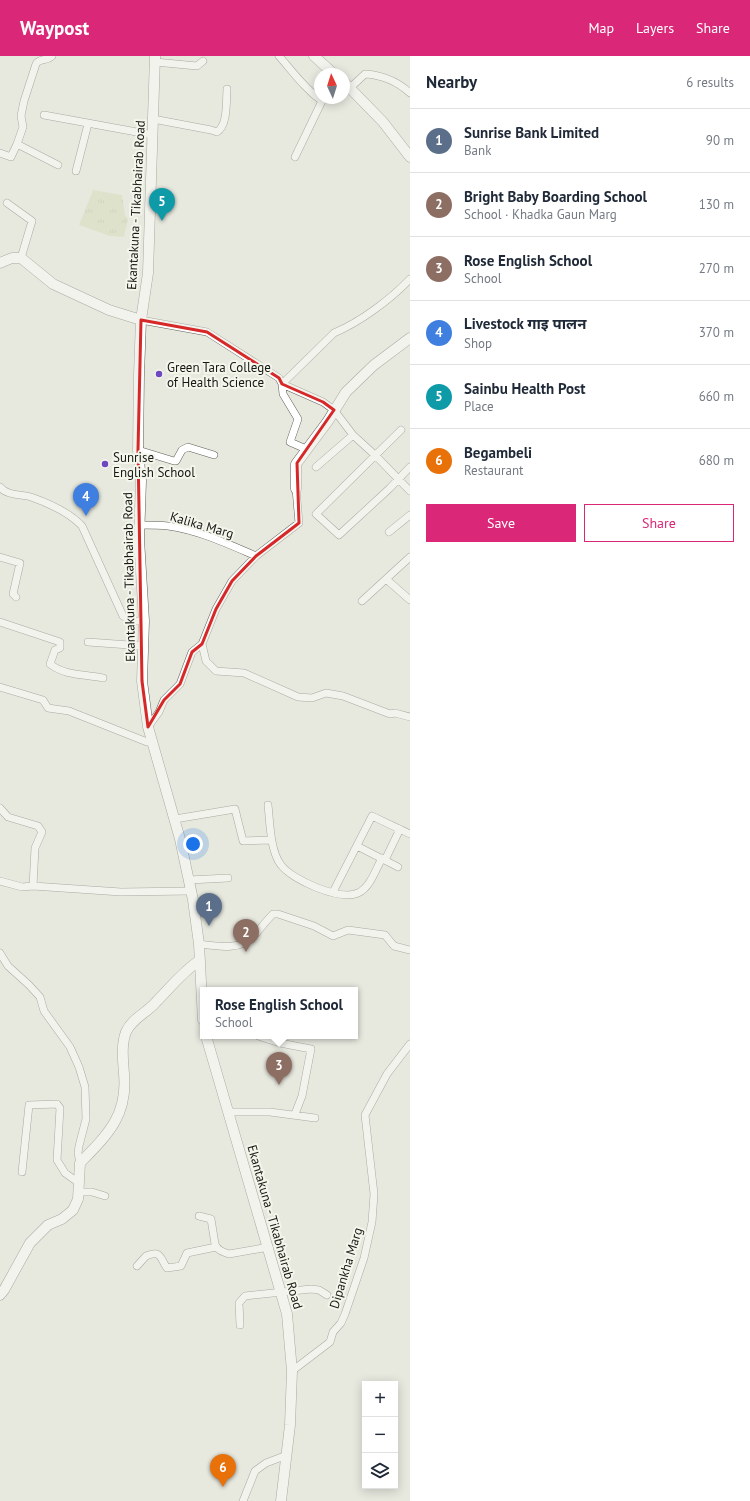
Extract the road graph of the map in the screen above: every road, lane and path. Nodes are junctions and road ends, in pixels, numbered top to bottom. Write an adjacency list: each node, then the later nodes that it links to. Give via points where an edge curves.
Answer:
1 (52, 56): 17 (street, via 36,64 24,101 21,116 23,127)
2 (279, 56): 10 (street, via 298,80)
3 (314, 56): 6 (main road)
4 (155, 59): 5 (street, via 197,66); 14 (main road, Ekantakuna - Tikabhairab Road)
5 (203, 60)
6 (327, 68)
7 (350, 83): 11 (street, via 365,74 373,74 393,81)
8 (350, 88): 20 (main road, via 383,122)
9 (228, 89): 14 (street, via 224,123 222,129 217,132)
10 (314, 93)
11 (410, 93)
12 (321, 104): 19 (street)
13 (44, 115): 15 (street)
14 (153, 119): 16 (main road, Ekantakuna - Tikabhairab Road)
15 (88, 124): 16 (street); 22 (street)
16 (153, 135): 27 (main road, Ekantakuna - Tikabhairab Road, via 148,273)
17 (17, 144): 18 (street, via 12,157); 21 (street)
18 (0, 153)
19 (295, 157)
20 (410, 157)
21 (58, 164)
22 (76, 170)
23 (7, 203): 24 (street, via 32,221)
24 (21, 258): 25 (main road, via 12,258); 27 (main road, via 53,284 109,310)
25 (0, 263)
26 (410, 279): 29 (street, via 386,302 334,333)
27 (141, 320): 29 (street, via 207,332 279,378); 34 (main road, Ekantakuna - Tikabhairab Road)
28 (410, 338): 30 (main road, via 352,384)
29 (282, 384): 30 (street, via 323,402); 33 (street, via 283,394 298,418 290,442)
30 (334, 410): 32 (street); 33 (main road)
31 (401, 430): 36 (street)
32 (353, 435): 36 (street); 37 (street)
33 (306, 449): 41 (main road, via 296,464)
34 (138, 450): 35 (street, via 174,461 182,450 188,447); 44 (main road, Ekantakuna - Tikabhairab Road)
35 (214, 455)
36 (376, 456): 39 (street); 39 (street, via 316,512 318,517 339,535)
37 (316, 467)
38 (410, 467): 39 (street)
39 (398, 480): 42 (street)
40 (0, 487): 53 (street, via 11,494 31,497 48,504 78,521 123,616 133,621)
41 (296, 489): 46 (street, via 299,523)
42 (410, 492)
43 (410, 515): 45 (street)
44 (140, 525): 46 (street, Kalika Marg, via 168,526 228,544); 53 (main road, Ekantakuna - Tikabhairab Road)
45 (389, 532)
46 (256, 556): 56 (street, via 232,581 216,609)
47 (0, 557): 50 (street, via 20,563 13,594)
48 (410, 558): 49 (street)
49 (386, 579): 51 (street); 52 (street)
50 (16, 598)
51 (410, 600)
52 (362, 601)
53 (144, 621): 57 (main road, Ekantakuna - Tikabhairab Road)
54 (0, 622): 58 (street, via 60,642 60,648 55,650 50,664 63,673)
55 (88, 642): 57 (street)
56 (202, 644): 60 (street, via 206,661 216,671 244,673 298,697 312,698 326,693 344,696 390,714); 61 (street, via 192,652 180,684 164,700)
57 (144, 646): 61 (main road, Ekantakuna - Tikabhairab Road, via 142,681)
58 (103, 678)
59 (0, 686): 62 (street, via 43,700 48,708 69,711)
60 (410, 717)
61 (148, 727): 62 (main road, Ekantakuna - Tikabhairab Road)
62 (152, 742): 65 (main road, Ekantakuna - Tikabhairab Road)
63 (268, 805): 68 (street)
64 (0, 808): 75 (street, via 8,817 38,826 42,832 34,848)
65 (175, 819): 68 (street, via 235,809 244,842); 73 (main road, Ekantakuna - Tikabhairab Road)
66 (400, 829): 67 (street); 69 (street, via 372,816); 70 (street)
67 (410, 834)
68 (272, 840): 77 (street, via 280,864 294,878)
69 (357, 846): 70 (street); 77 (street)
70 (384, 859): 71 (street); 77 (street, via 365,888 358,893 344,895)
71 (398, 867)
72 (228, 878): 73 (street)
73 (189, 880): 76 (main road, Ekantakuna - Tikabhairab Road)
74 (0, 881): 75 (street, via 22,887)
75 (33, 886): 76 (street, via 121,892)
76 (190, 891): 78 (main road, Ekantakuna - Tikabhairab Road)
77 (333, 892)
78 (199, 944): 79 (street, via 228,947 247,942 272,914 278,914 314,926 333,936 348,930 385,935 394,946); 81 (main road, Ekantakuna - Tikabhairab Road)
79 (410, 950)
80 (0, 953): 89 (street, via 8,966 30,985 40,998 44,1011 70,1047 79,1067 86,1093 86,1119 78,1153)
81 (200, 960): 82 (main road, Ekantakuna - Tikabhairab Road); 89 (main road, via 185,970 155,1004 134,1020 126,1032 122,1055 125,1095 121,1110 108,1135)
82 (201, 987)
83 (207, 1039): 86 (main road, Ekantakuna - Tikabhairab Road)
84 (267, 1039): 87 (street, via 311,1048 302,1096)
85 (410, 1044): 101 (street, Dipankha Marg, via 387,1074 365,1115 374,1194 372,1222 364,1258 345,1314 333,1332 330,1342)
86 (229, 1112): 87 (street); 94 (main road, Ekantakuna - Tikabhairab Road)
87 (295, 1114): 88 (street)
88 (315, 1118)
89 (80, 1163): 91 (main road)
90 (22, 1172): 91 (street, via 29,1105 57,1104 60,1108 57,1160)
91 (78, 1187): 92 (street); 98 (main road, via 78,1199 73,1210 62,1219 48,1225 30,1244)
92 (105, 1196)
93 (199, 1216): 95 (street, via 211,1219)
94 (269, 1247): 95 (street, via 229,1254); 97 (main road, Ekantakuna - Tikabhairab Road)
95 (216, 1248): 96 (street, via 187,1253 181,1266 167,1268 162,1257 157,1254 146,1256)
96 (137, 1266)
97 (281, 1292): 99 (street, via 311,1289); 100 (street, via 245,1296 240,1299); 101 (main road, Ekantakuna - Tikabhairab Road, via 289,1329)
98 (0, 1295)
99 (327, 1295)
100 (240, 1324)
101 (292, 1371): 102 (main road, Ekantakuna - Tikabhairab Road)
102 (287, 1455): 103 (street, via 266,1463 255,1471); 104 (main road, Ekantakuna - Tikabhairab Road)
103 (243, 1501)
104 (281, 1501)

